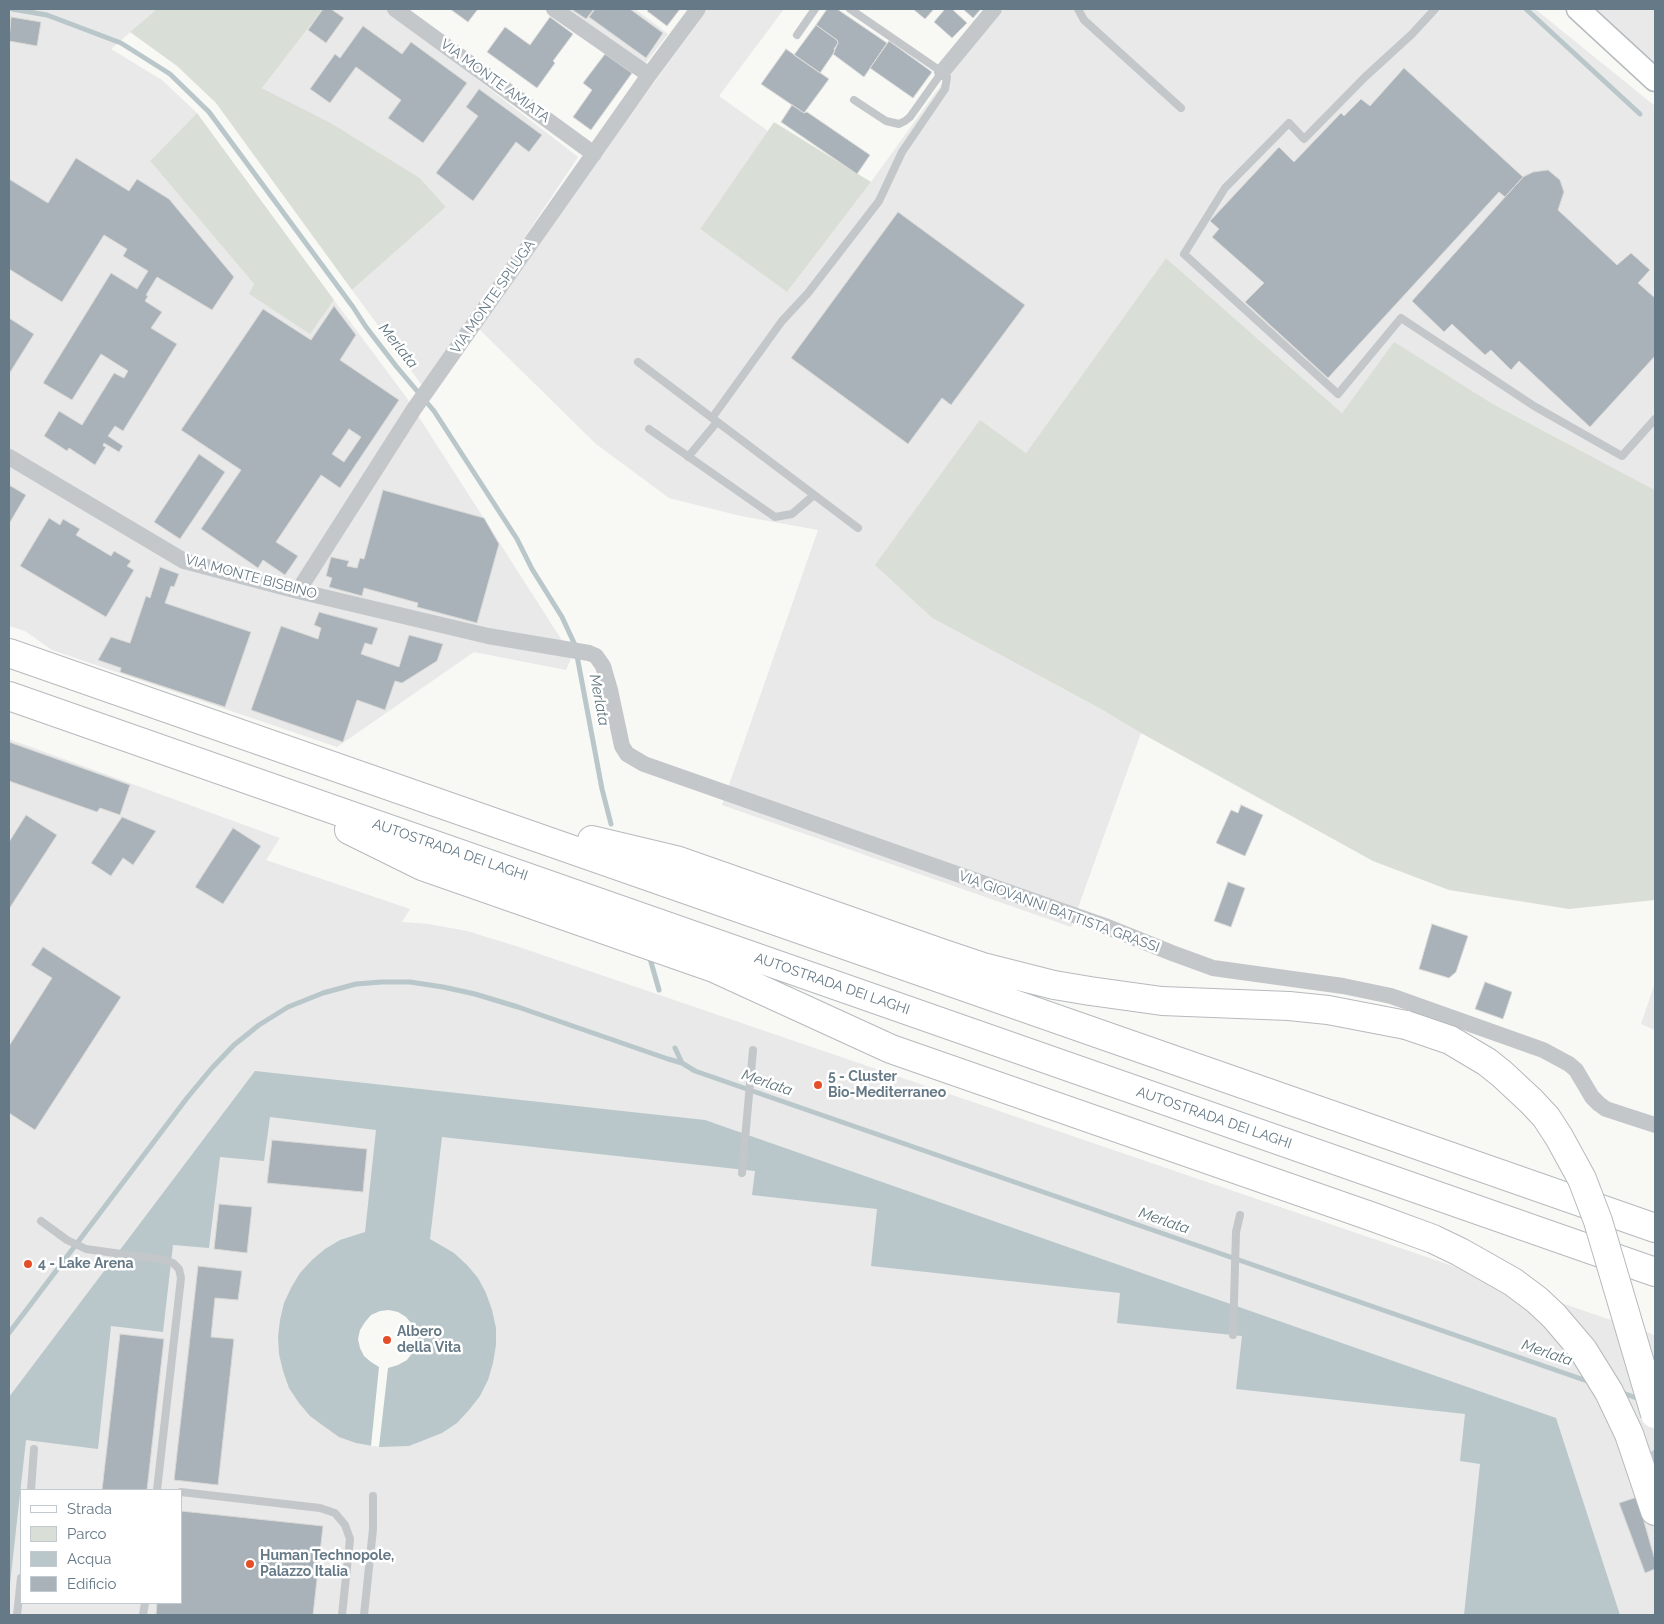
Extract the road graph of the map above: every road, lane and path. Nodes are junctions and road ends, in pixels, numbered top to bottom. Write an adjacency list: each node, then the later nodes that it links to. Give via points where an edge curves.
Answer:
1 (395, 9): 16 (street, VIA MONTE AMIATA)
2 (554, 9): 12 (street)
3 (698, 9): 12 (street, VIA MONTE SPLUGA)
4 (815, 9): 10 (lane)
5 (850, 9): 11 (lane)
6 (994, 9): 11 (street)
7 (1078, 9): 15 (lane, via 1084,20)
8 (1435, 9): 18 (lane, via 1304,139 1290,123 1225,188 1184,254 1338,394 1400,318 1534,406 1622,456)
9 (1578, 9): 13 (main road)
10 (797, 35)
11 (942, 72): 14 (lane, via 910,117 899,124 886,121); 19 (lane, via 947,77 946,89 902,152 879,201 808,293 782,321)
12 (649, 76): 16 (street, VIA MONTE SPLUGA)
13 (1655, 80)
14 (854, 100)
15 (1181, 108)
16 (594, 154): 25 (street, VIA MONTE SPLUGA, via 414,409)
17 (638, 362): 19 (lane)
18 (1655, 419)
19 (714, 420): 22 (lane); 23 (lane)
20 (649, 429): 22 (lane)
21 (9, 457): 25 (street, VIA MONTE BISBINO, via 184,561)
22 (688, 457): 23 (lane, via 775,517 792,514)
23 (814, 495): 24 (lane)
24 (858, 528)
25 (298, 591): 26 (street, VIA MONTE BISBINO)
26 (516, 641): 32 (street, VIA GIOVANNI BATTISTA GRASSI, via 596,656 603,666 610,690 622,746 627,754 640,762 1104,926 1206,966 1391,996 1543,1050 1576,1070 1598,1104)
27 (9, 653): 30 (highway)
28 (9, 696): 29 (highway, AUTOSTRADA DEI LAGHI)
29 (240, 776): 37 (highway, AUTOSTRADA DEI LAGHI); 47 (highway, via 422,866 714,968 891,1049 1434,1239 1489,1267 1537,1300 1583,1350 1609,1392 1629,1434)
30 (442, 804): 36 (highway); 39 (highway, bridge, via 676,860 983,967 1054,985 1162,1001 1318,1009 1406,1025 1450,1040 1502,1074 1546,1117 1559,1137 1582,1179 1598,1220)
31 (753, 1050): 33 (lane)
32 (1655, 1125)
33 (742, 1173)
34 (1240, 1215): 38 (lane, via 1236,1232)
35 (40, 1221): 44 (lane, via 86,1249 164,1260 176,1266 181,1274)
36 (1655, 1228)
37 (1655, 1272)
38 (1233, 1335)
39 (1655, 1414)
40 (34, 1449): 43 (lane)
41 (1655, 1454): 42 (lane)
42 (1645, 1467)
43 (31, 1489)
44 (160, 1489)
45 (182, 1492): 50 (lane, via 320,1508 335,1513 345,1525 350,1539)
46 (373, 1496): 51 (lane)
47 (1655, 1511)
48 (20, 1587): 49 (lane)
49 (17, 1615)
50 (342, 1615)
51 (364, 1615)

